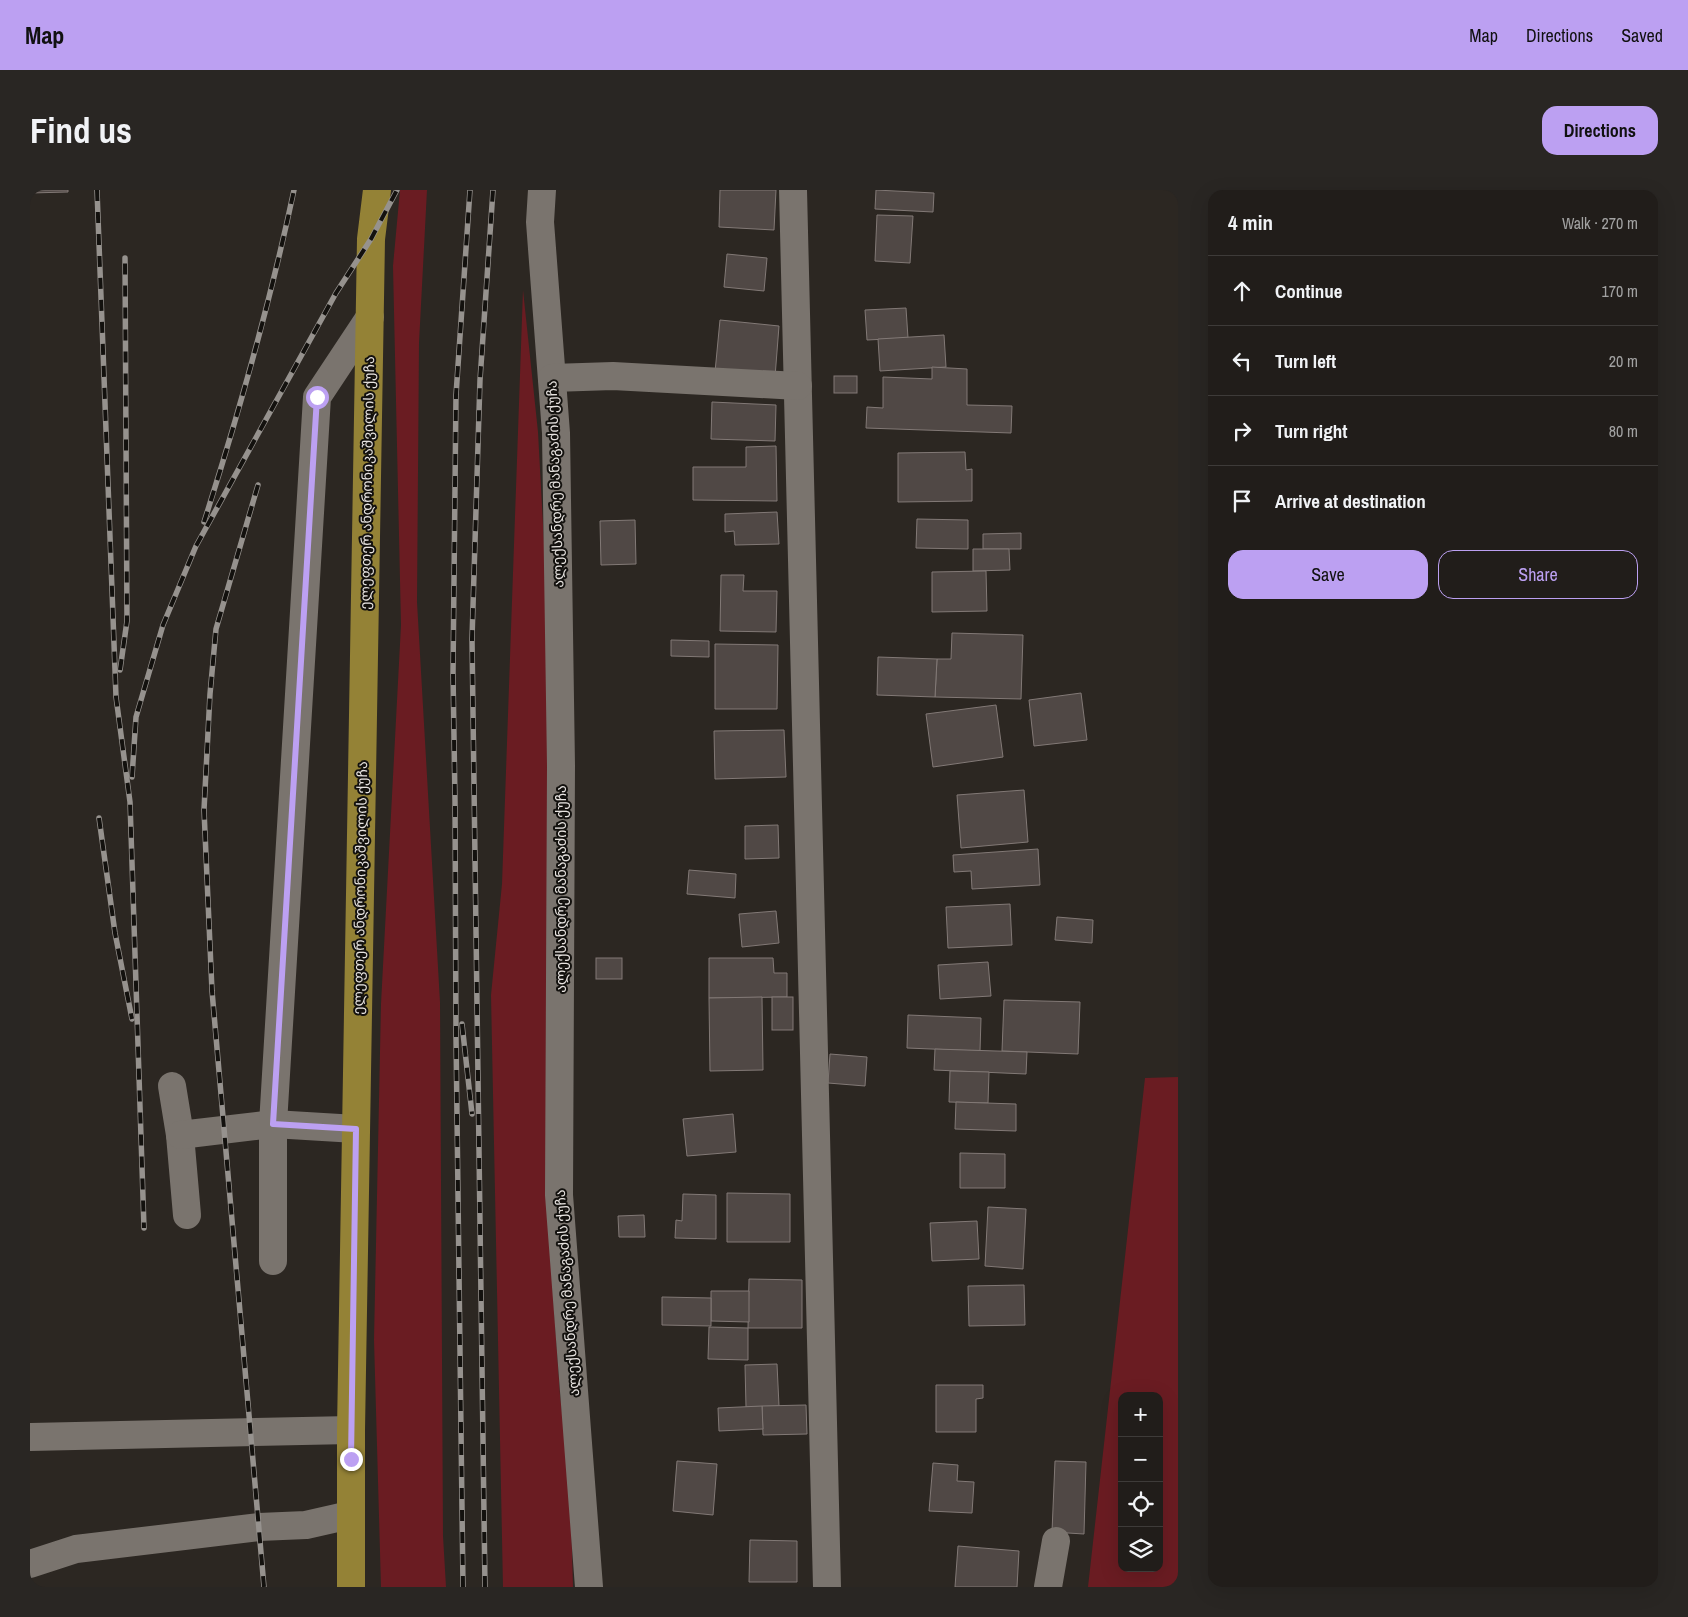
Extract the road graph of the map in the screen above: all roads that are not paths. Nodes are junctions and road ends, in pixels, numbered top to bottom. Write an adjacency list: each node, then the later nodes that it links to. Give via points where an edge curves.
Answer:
1 (377, 190): 4 (main road, ელეფთერ ანდრონიკაშვილის ქუჩა, via 371,239)
2 (542, 190): 5 (street, ალექსანდრე მანაგაძის ქუჩა, via 540,222)
3 (793, 190): 6 (street)
4 (370, 317): 8 (street, via 317,397); 9 (main road, ელეფთერ ანდრონიკაშვილის ქუჩა)
5 (552, 378): 6 (street, via 613,376); 19 (street, ალექსანდრე მანაგაძის ქუჩა, via 556,433 561,766 559,1195)
6 (798, 386): 20 (street)
7 (172, 1086): 10 (street)
8 (273, 1124): 9 (street); 10 (street); 12 (street)
9 (356, 1129): 13 (main road, ელეფთერ ანდრონიკაშვილის ქუჩა)
10 (180, 1135): 11 (street)
11 (187, 1215)
12 (273, 1261)
13 (351, 1430): 14 (street); 15 (main road, ელეფთერ ანდრონიკაშვილის ქუჩა)
14 (30, 1437)
15 (350, 1515): 17 (street, via 306,1525 258,1527 76,1549); 18 (main road, ელეფთერ ანდრონიკაშვილის ქუჩა)
16 (1056, 1541): 21 (street)
17 (30, 1564)
18 (351, 1587)
19 (589, 1587)
20 (827, 1587)
21 (1048, 1587)

